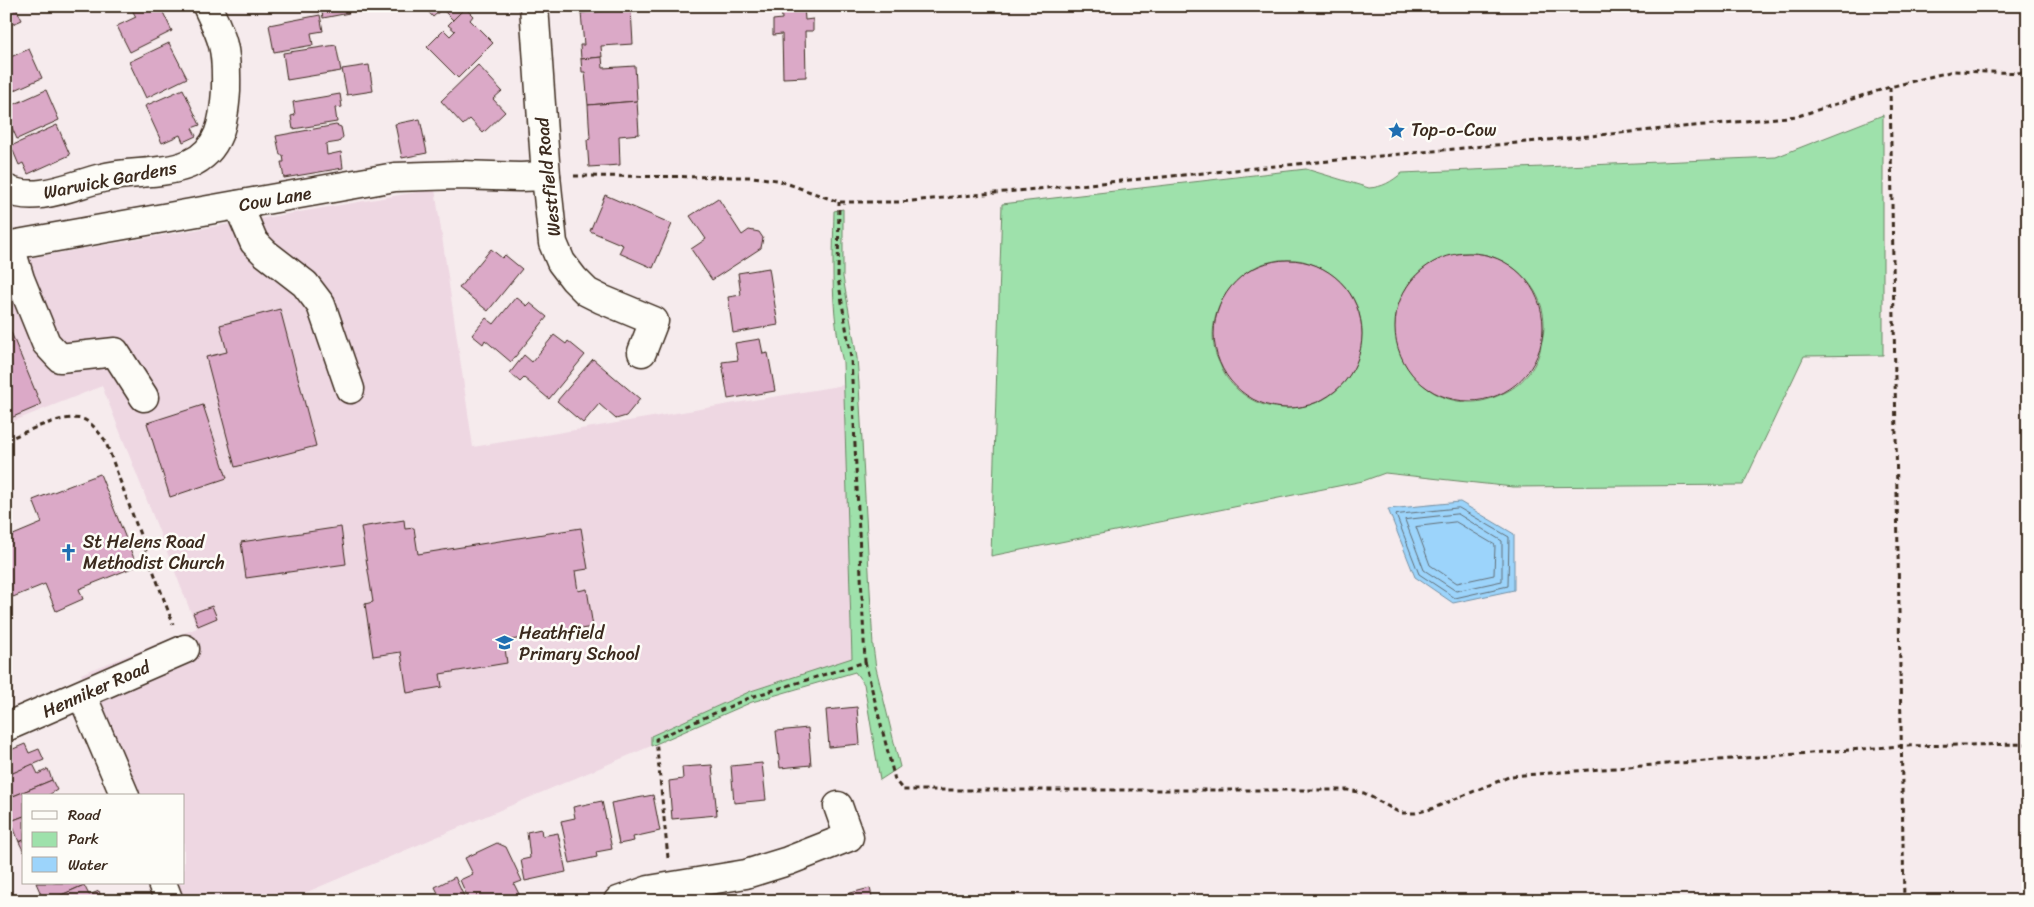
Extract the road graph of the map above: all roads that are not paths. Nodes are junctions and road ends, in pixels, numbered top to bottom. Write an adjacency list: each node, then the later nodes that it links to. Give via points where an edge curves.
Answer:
1 (208, 6): 4 (street, Warwick Gardens, via 223,45 227,72 224,119 216,140 205,155 170,170 123,174 29,196)
2 (534, 6): 3 (street, Westfield Road)
3 (546, 176): 5 (street, Cow Lane, via 395,177); 7 (street, Westfield Road, via 553,243 562,262 587,292 654,321)
4 (6, 189)
5 (238, 205): 6 (street, Cow Lane); 8 (street, via 254,242 304,284 321,305)
6 (8, 246): 9 (street, via 46,342 60,358 115,352)
7 (642, 352)
8 (350, 389)
9 (144, 397)
10 (184, 650): 11 (street, Henniker Road)
11 (82, 695): 12 (street, Henniker Road); 13 (street)
12 (6, 727)
13 (124, 794)
14 (838, 806): 17 (street, via 849,837 746,874 649,890)
15 (162, 884): 16 (street)
16 (170, 901)
17 (618, 901)

